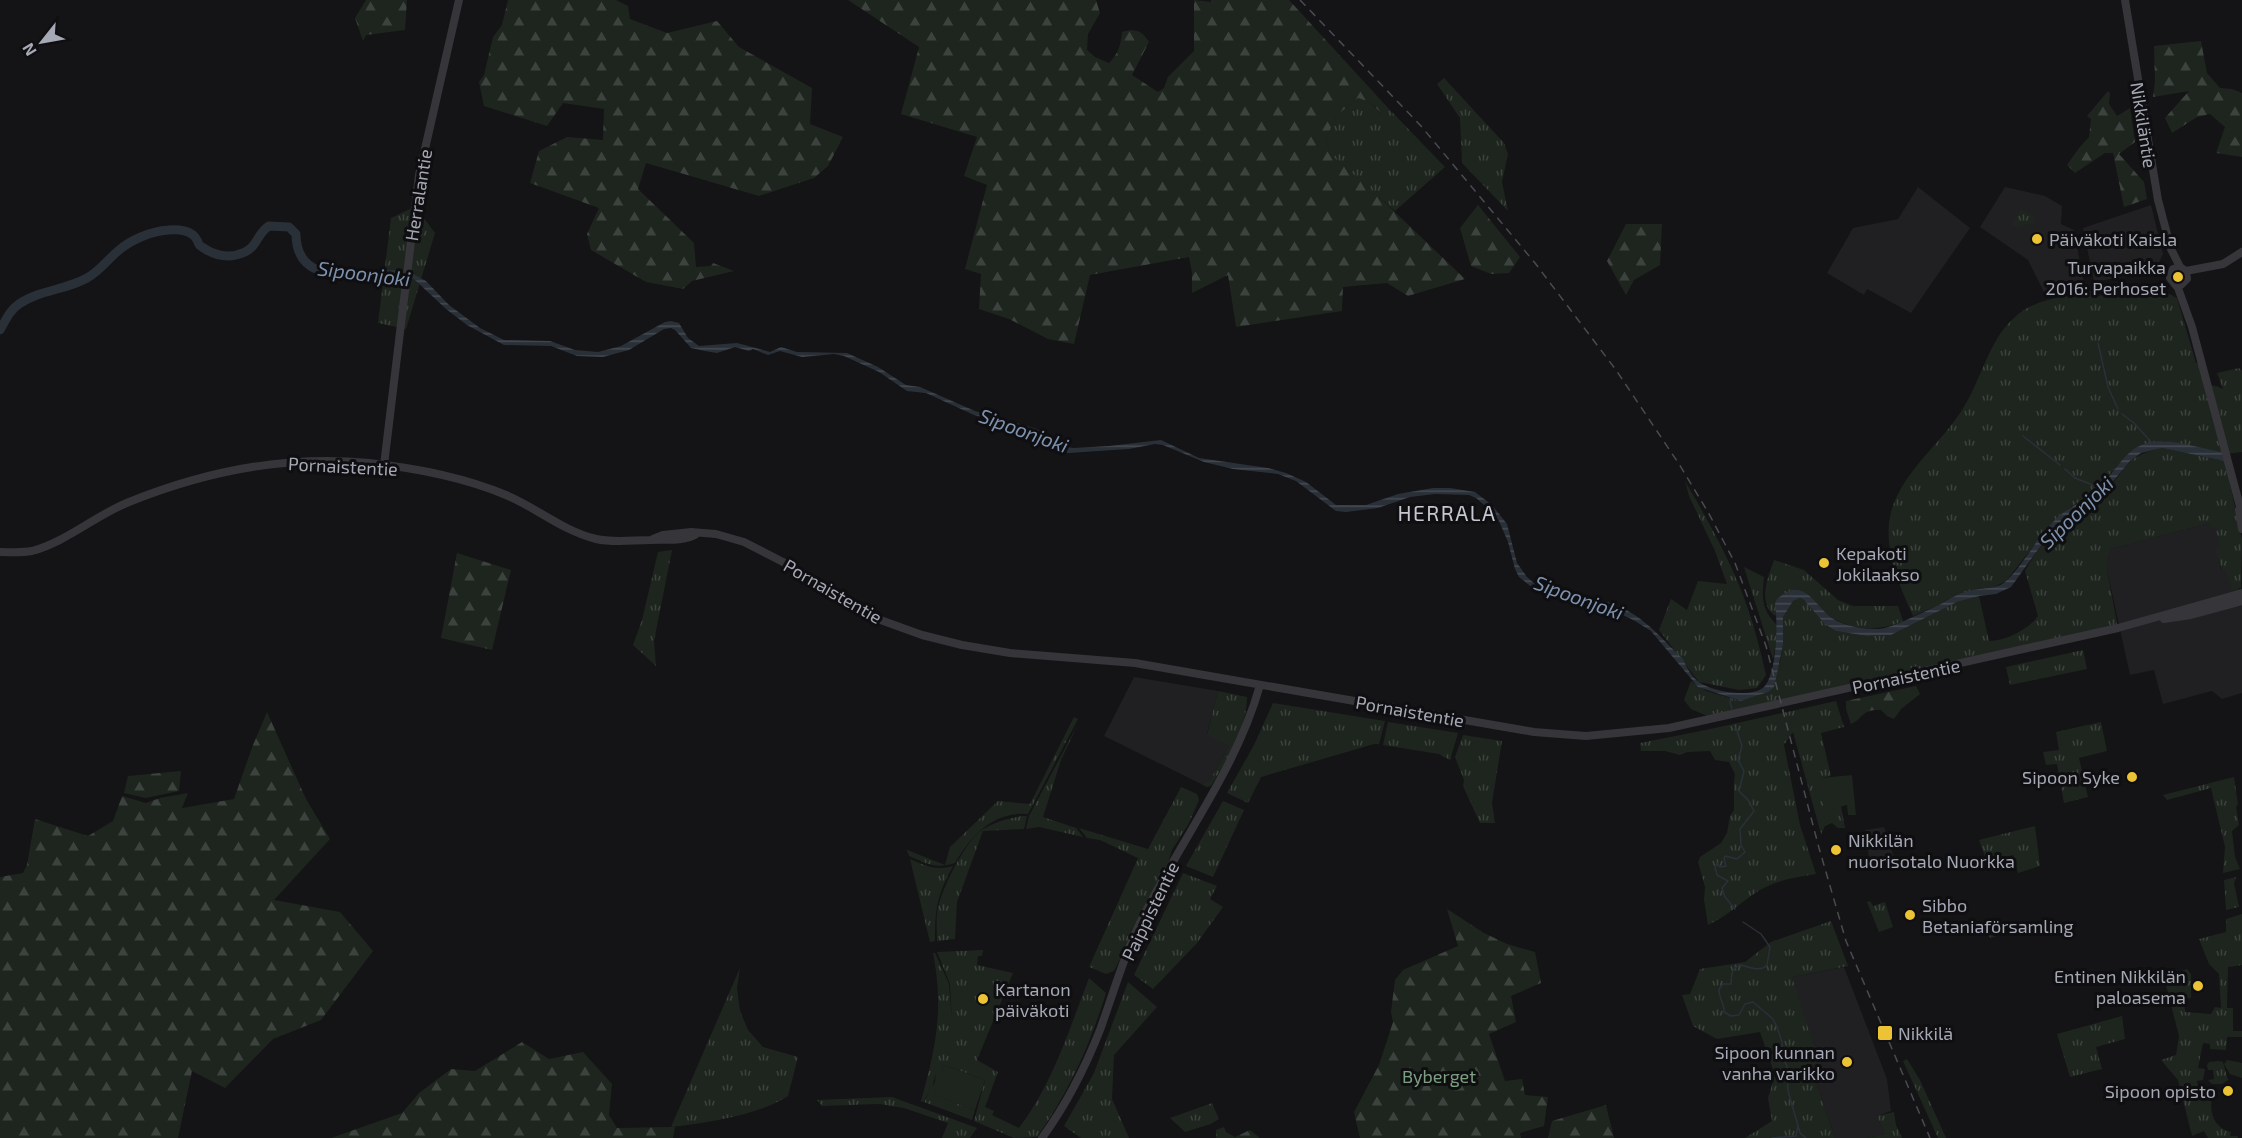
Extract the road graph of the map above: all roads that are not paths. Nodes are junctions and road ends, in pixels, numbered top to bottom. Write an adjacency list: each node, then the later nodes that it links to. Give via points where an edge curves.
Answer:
1 (459, 0): 7 (street, Herralantie, via 419,175)
2 (2125, 0): 4 (street, Nikkiläntie, via 2149,158 2171,249)
3 (2242, 252): 4 (street, via 2230,261)
4 (2182, 274): 5 (street, via 2181,285); 5 (street, Nikkiläntie, via 2170,277); 6 (street, Nikkiläntie)
5 (2175, 284): 6 (street, Nikkiläntie)
6 (2192, 327): 8 (street, Nikkiläntie)
7 (384, 465): 11 (street, Pornaistentie, via 305,461 230,470 126,503 41,548); 15 (street, Pornaistentie, via 445,476 508,495 567,528 596,539 665,541 716,534 744,542 875,618 922,635 1010,653 1135,663)
8 (2236, 498): 9 (street, Nikkiläntie); 10 (street, Nikkiläntie)
9 (2242, 514)
10 (2242, 529)
11 (0, 552)
12 (2242, 593): 14 (street, Pornaistentie)
13 (2242, 600): 14 (street, Pornaistentie, via 2191,615)
14 (2139, 622): 15 (street, Pornaistentie, via 1669,728 1610,735 1534,732)
15 (1260, 685): 16 (street, Paippistentie, via 1244,735 1144,914 1086,1063)
16 (1042, 1138)

